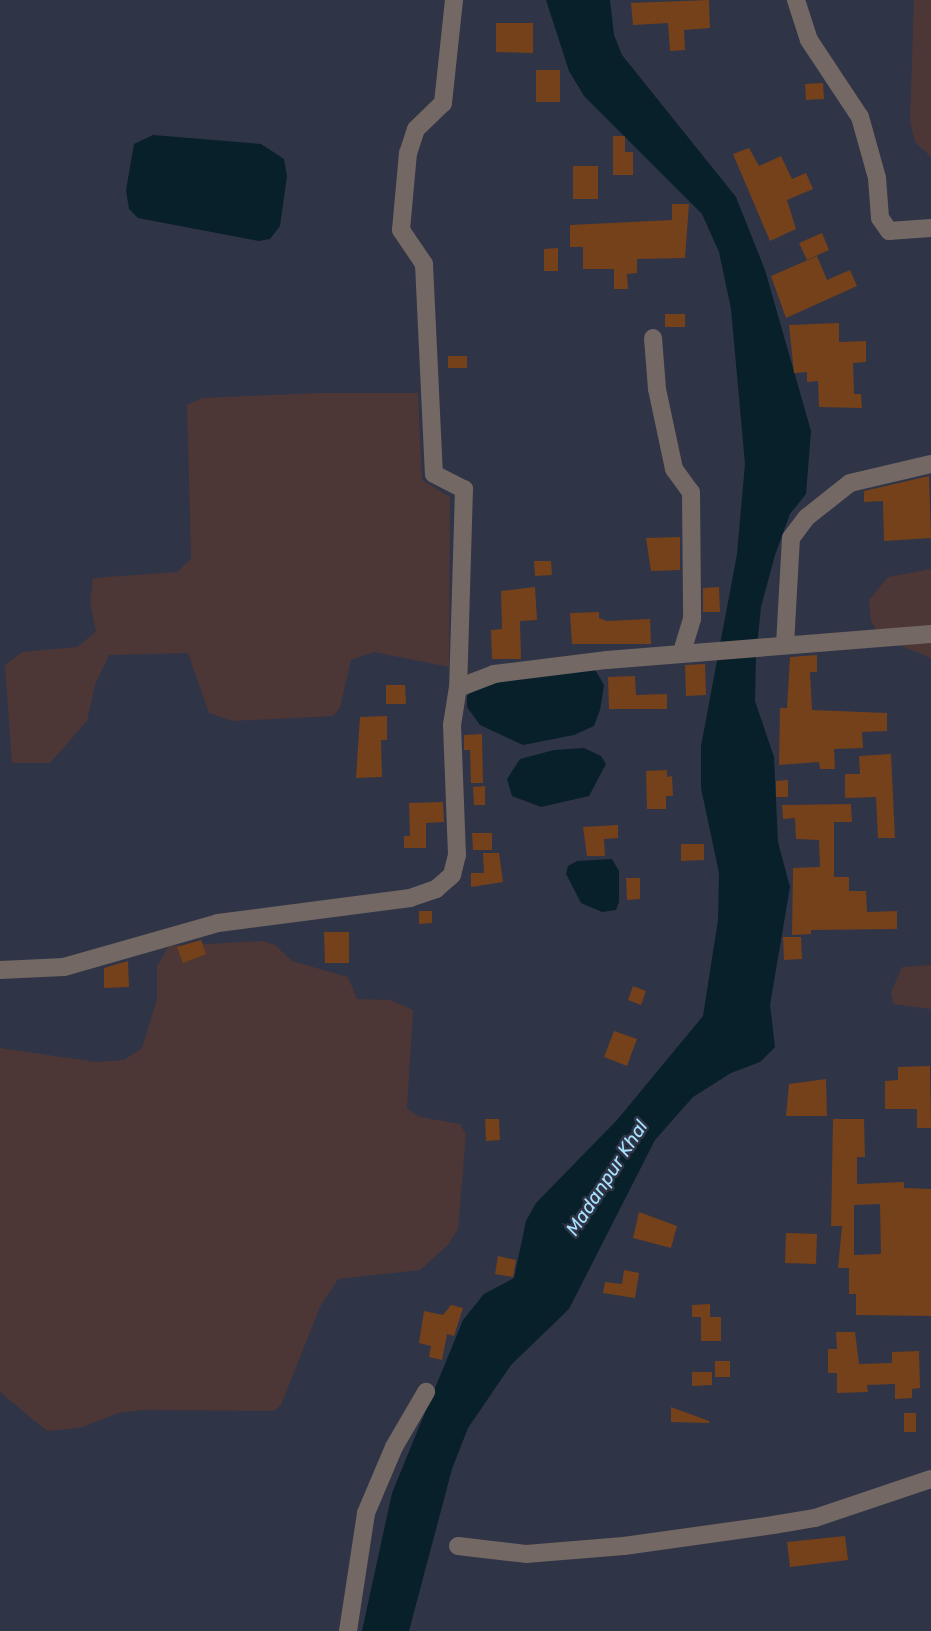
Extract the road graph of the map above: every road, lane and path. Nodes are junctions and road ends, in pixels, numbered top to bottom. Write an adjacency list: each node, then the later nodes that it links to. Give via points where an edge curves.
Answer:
1 (454, 0): 9 (street, via 443,103 416,129 408,153 401,230 424,264 434,474 464,489)
2 (796, 0): 3 (street, via 809,40 860,117 877,178 880,218 889,231)
3 (931, 228)
4 (653, 338): 8 (street, via 657,389 674,469 691,492 692,619)
5 (931, 464): 7 (street, via 850,483 807,517 791,538)
6 (931, 635): 7 (street)
7 (785, 645): 8 (street)
8 (682, 652): 9 (street, via 494,674)
9 (458, 688): 10 (street, via 452,725 457,855 452,875 436,889 410,898 218,923 64,967)
10 (0, 971)
11 (426, 1392): 14 (street, via 394,1447 366,1513)
12 (931, 1479): 13 (street, via 815,1518 624,1546 526,1554)
13 (458, 1546)
14 (348, 1631)

